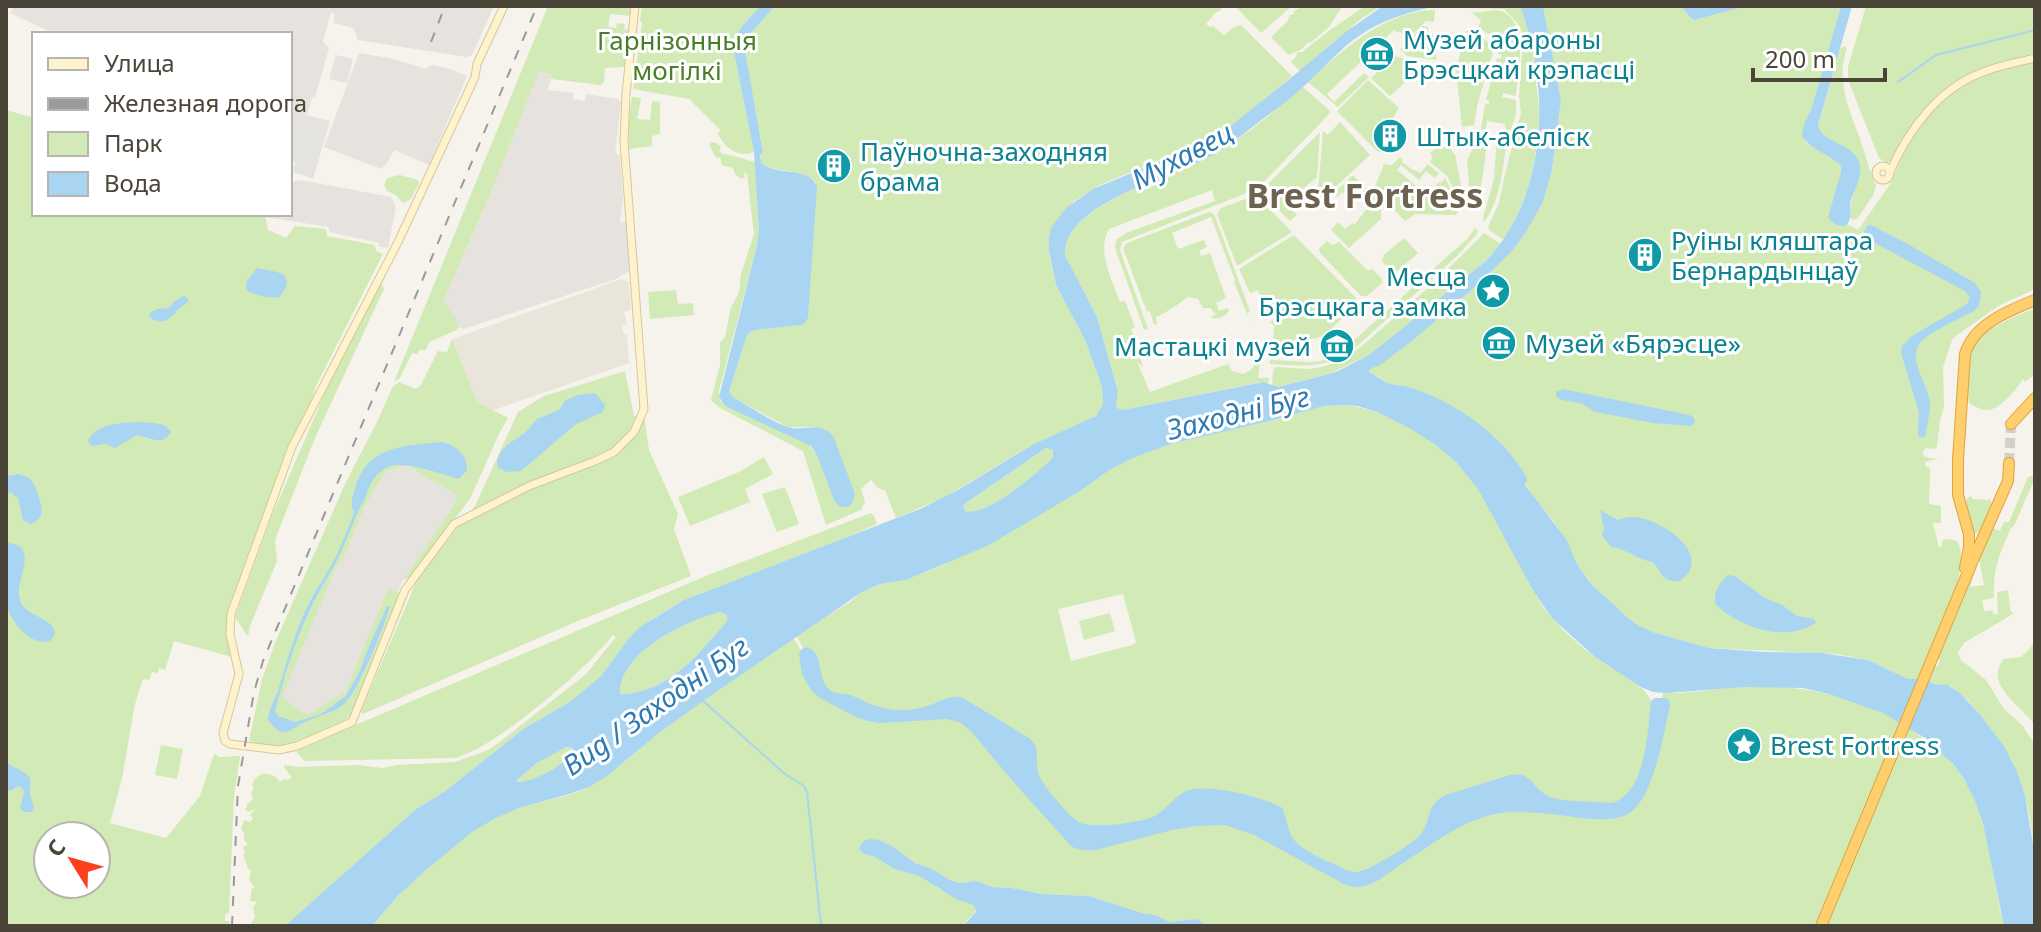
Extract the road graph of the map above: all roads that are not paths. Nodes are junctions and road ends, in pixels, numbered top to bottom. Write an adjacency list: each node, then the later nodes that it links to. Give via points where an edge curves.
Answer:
1 (504, 6): 2 (main road, via 411,216 292,447 231,614 239,674 223,733 230,744 279,750 352,722 405,590 454,524 614,452 634,432 644,409 624,141)
2 (635, 6)
3 (2035, 58): 4 (main road, via 1988,70 1950,91 1915,126)
4 (1896, 159): 4 (main road, via 1889,174 1883,166)
5 (2035, 300): 9 (highway, via 1997,316 1972,339 1965,354 1958,495 1969,547)
6 (2035, 398): 7 (highway)
7 (2011, 424)
8 (2009, 463): 9 (highway, via 2008,481)
9 (1955, 604): 10 (highway)
10 (1821, 926)

